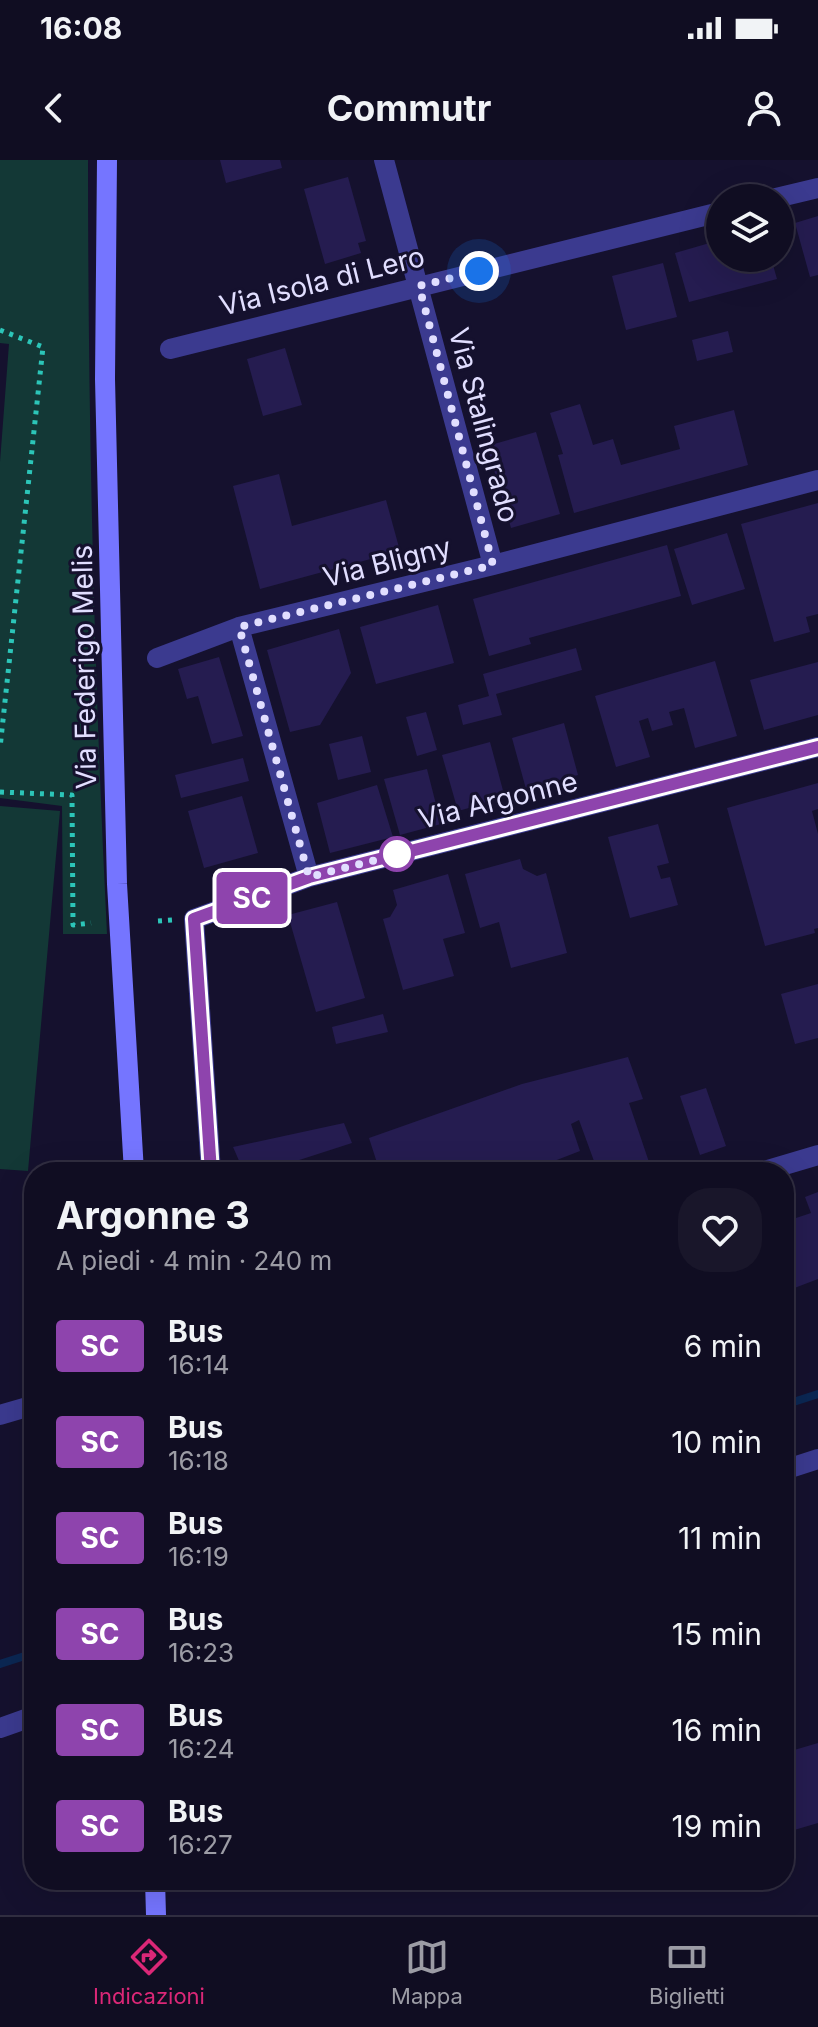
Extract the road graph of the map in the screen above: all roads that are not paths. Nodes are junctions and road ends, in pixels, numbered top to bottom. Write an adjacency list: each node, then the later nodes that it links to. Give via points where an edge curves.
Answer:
1 (107, 160): 15 (main road, Via Federigo Melis, via 105,379 117,884)
2 (384, 160): 6 (street, Via Stalingrado)
3 (818, 188): 4 (street)
4 (794, 194)
5 (706, 215): 6 (street, Via Isola di Lero)
6 (419, 286): 7 (street, Via Isola di Lero); 9 (street, Via Stalingrado)
7 (170, 349)
8 (818, 480): 9 (street, Via Bligny)
9 (493, 565): 10 (street, Via Bligny)
10 (239, 627): 11 (street, Via Bligny); 13 (street)
11 (157, 658)
12 (818, 747): 13 (street, Via Argonne)
13 (309, 877): 16 (street, Via Argonne, via 194,919)
14 (818, 1155): 17 (street)
15 (133, 1162)
16 (210, 1162)
17 (794, 1162)
18 (24, 1408): 19 (street)
19 (0, 1415)
20 (818, 1459): 21 (street)
21 (794, 1467)
22 (24, 1720): 23 (street)
23 (0, 1728)
24 (155, 1890): 25 (main road)
25 (156, 1915)

